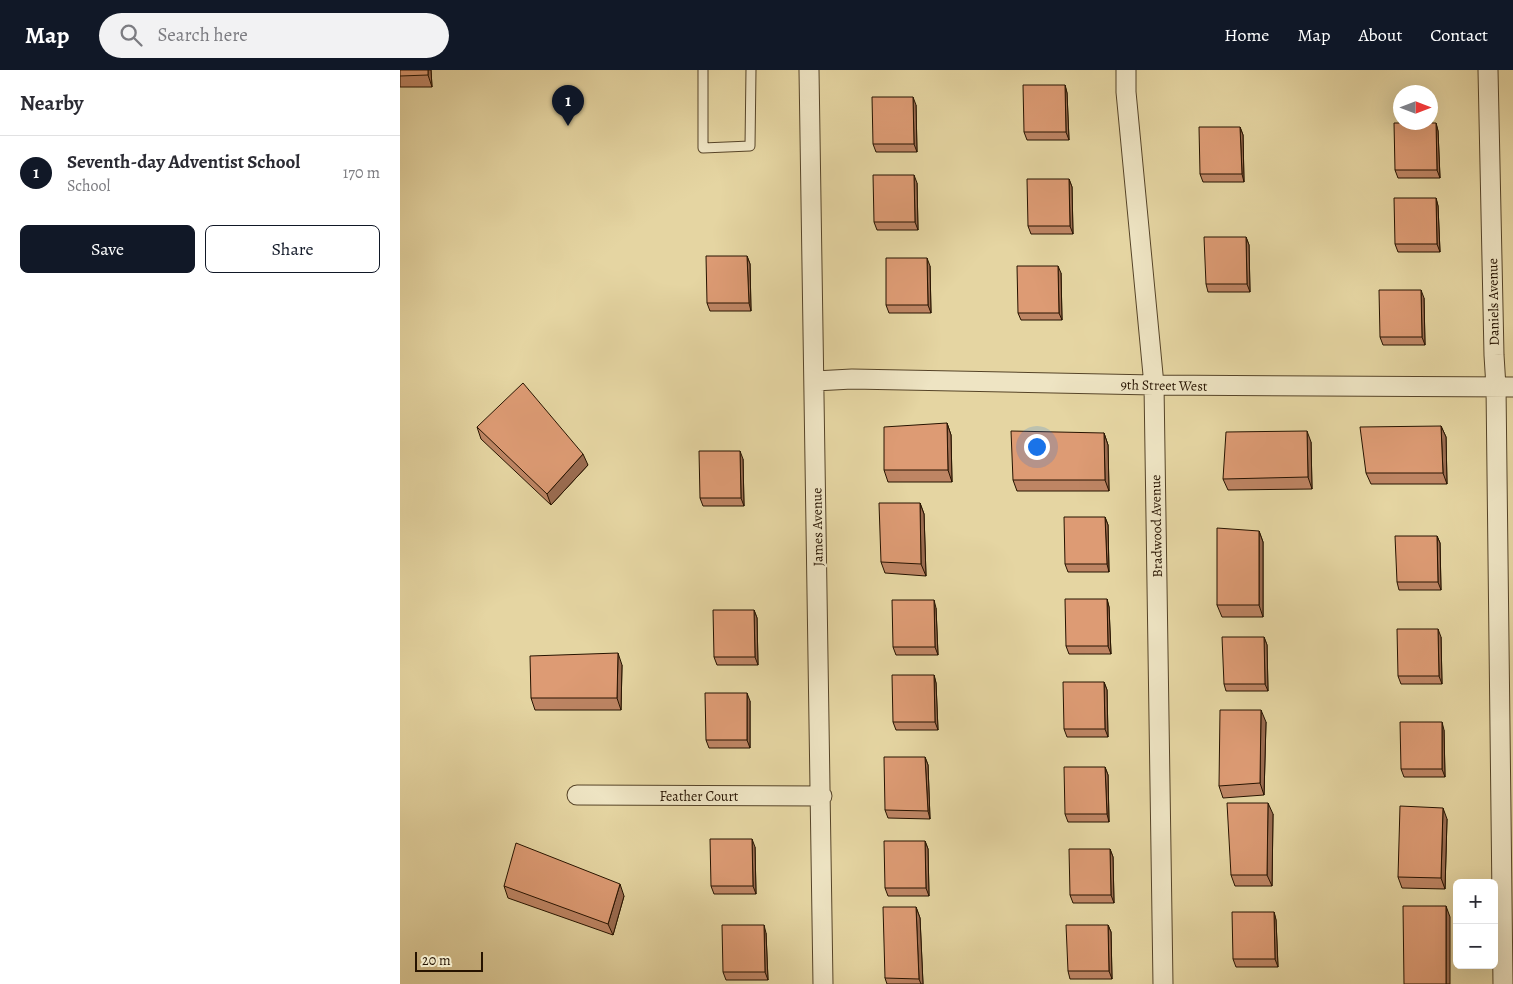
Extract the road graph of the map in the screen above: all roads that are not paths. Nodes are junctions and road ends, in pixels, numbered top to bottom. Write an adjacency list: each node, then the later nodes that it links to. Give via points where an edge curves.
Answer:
1 (703, 70): 2 (lane, via 703,148 750,146)
2 (751, 70)
3 (810, 70): 6 (street, James Avenue)
4 (1126, 70): 7 (street, Bradwood Avenue)
5 (1488, 70): 8 (street, Daniels Avenue, via 1494,345)
6 (815, 381): 7 (street, 9th Street West); 10 (street, James Avenue)
7 (1154, 385): 8 (street, 9th Street West); 12 (street, Bradwood Avenue)
8 (1505, 387): 13 (street, Daniels Avenue)
9 (577, 795): 10 (street, Feather Court)
10 (822, 796): 11 (street, James Avenue)
11 (824, 984)
12 (1163, 984)
13 (1503, 984)

